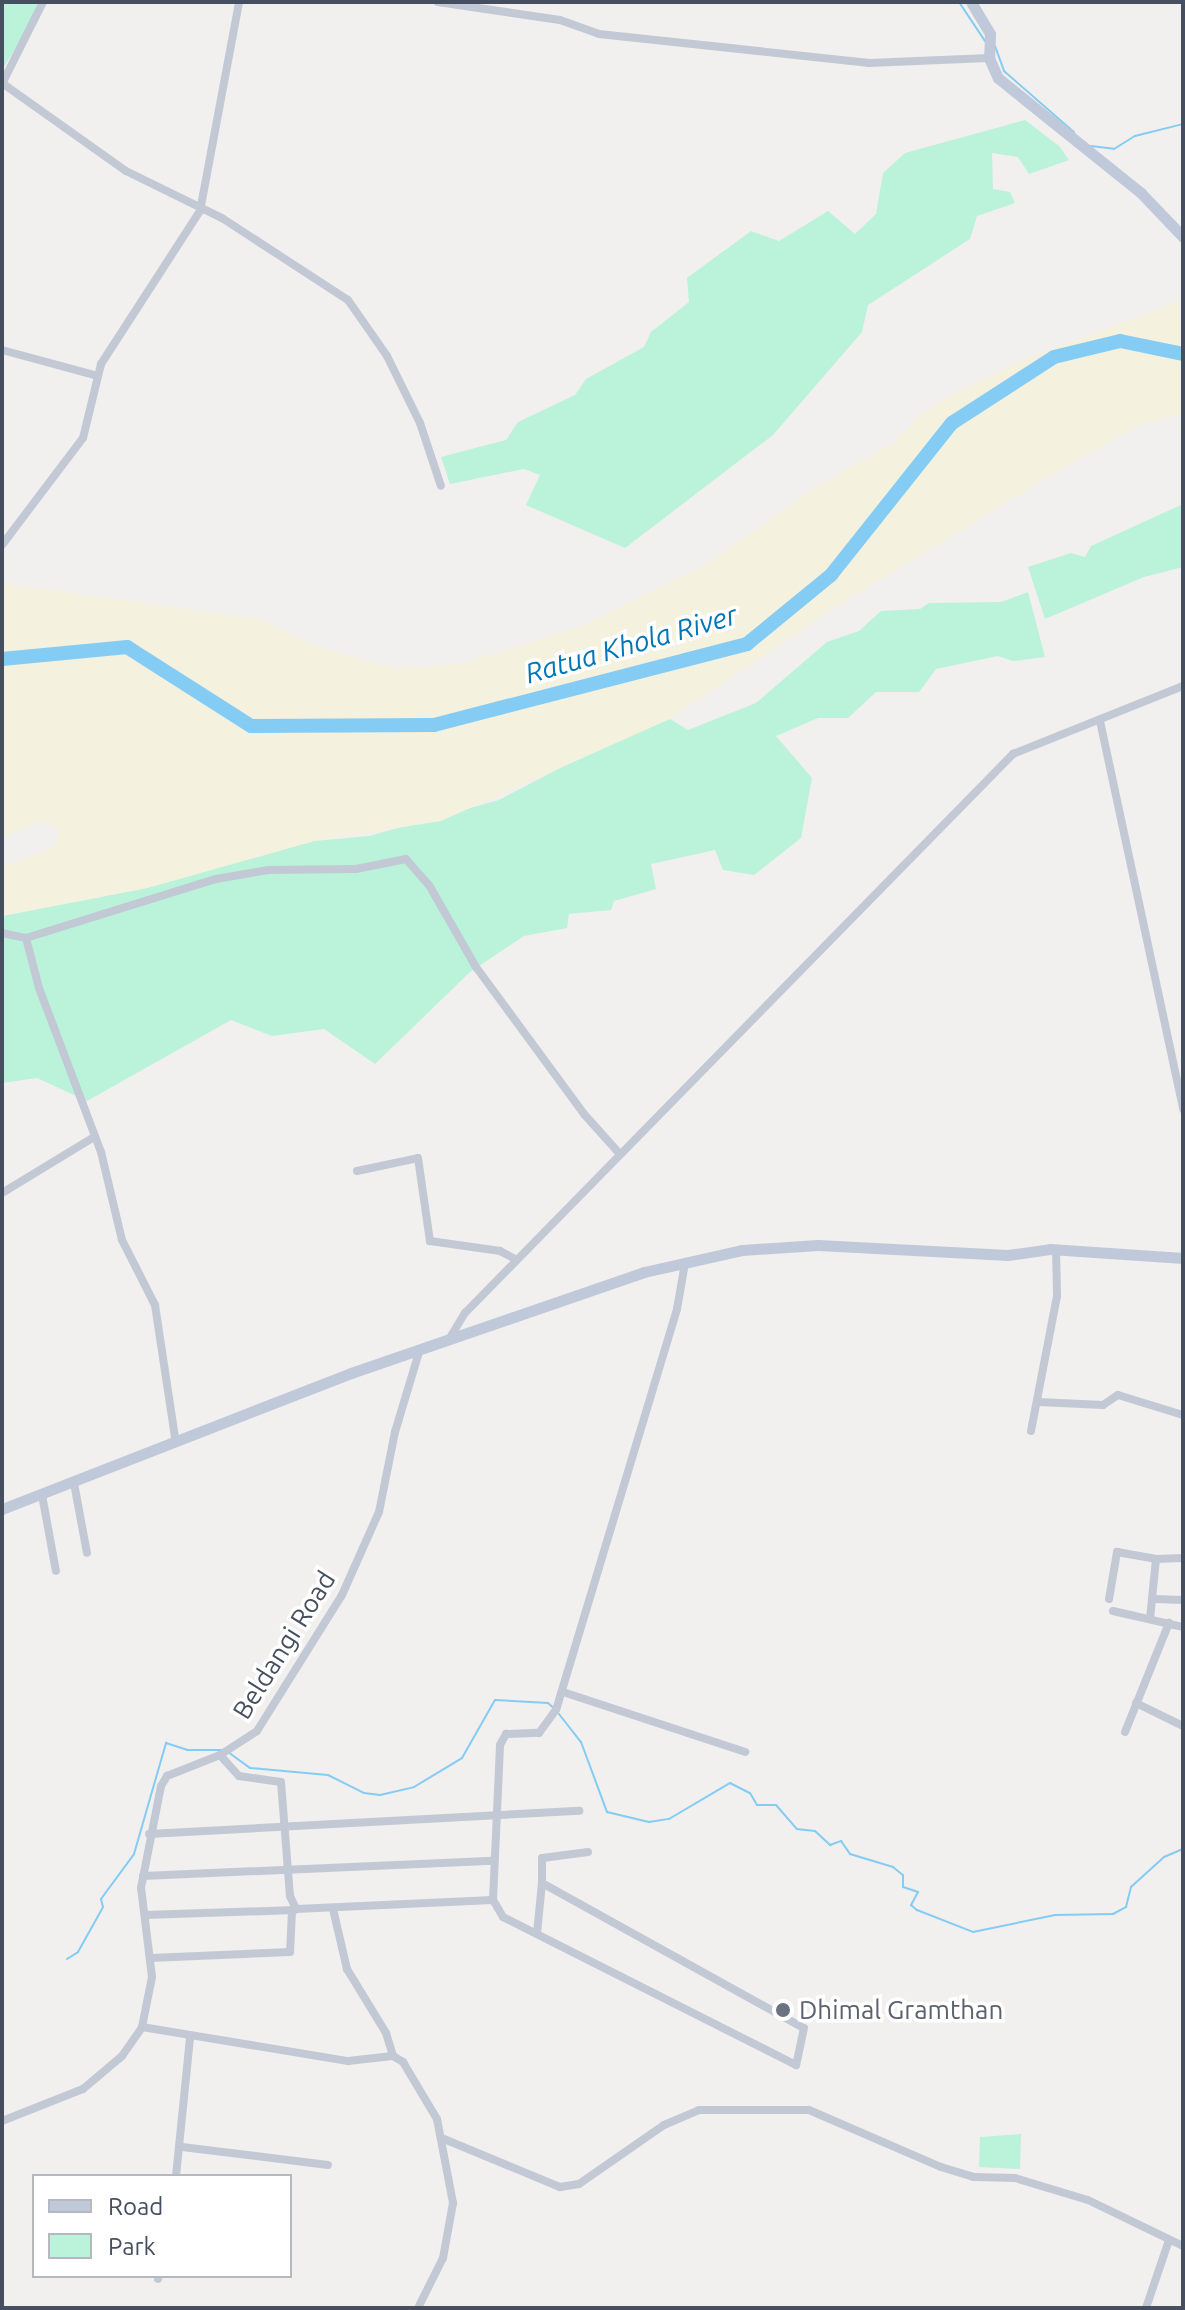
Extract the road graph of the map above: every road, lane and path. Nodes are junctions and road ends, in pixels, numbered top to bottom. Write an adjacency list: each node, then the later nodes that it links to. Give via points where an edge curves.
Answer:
1 (43, 2): 6 (street)
2 (239, 2): 7 (street)
3 (438, 2): 5 (street, via 560,20 599,34 869,63)
4 (971, 2): 5 (street, via 990,34)
5 (989, 58): 8 (street, via 998,78 1141,193)
6 (2, 84): 7 (street, via 126,171)
7 (200, 211): 10 (street, via 126,317); 11 (street, via 222,218 348,300 394,370 420,423)
8 (1183, 237)
9 (2, 350): 10 (street)
10 (98, 376): 12 (street, via 83,438)
11 (441, 486)
12 (2, 545)
13 (1183, 686): 14 (street)
14 (1100, 721): 17 (street); 19 (street, via 1013,754)
15 (2, 933): 16 (street)
16 (26, 938): 18 (street); 19 (street, via 216,879 268,870 356,869 406,859 429,885 476,967)
17 (1183, 1109)
18 (94, 1137): 21 (street); 31 (street, via 122,1240 155,1305)
19 (619, 1153): 24 (street)
20 (357, 1171): 24 (street, via 418,1158 424,1171 427,1237 500,1251)
21 (2, 1193)
22 (1056, 1250): 23 (street); 25 (street, via 1008,1255 790,1245); 28 (street, via 1057,1296)
23 (1183, 1258)
24 (517, 1260): 26 (street, via 465,1313)
25 (685, 1263): 26 (street, via 644,1272); 46 (street, via 677,1309)
26 (446, 1344): 27 (street)
27 (419, 1352): 31 (street); 51 (street, Beldangi Road, via 369,1542 257,1731)
28 (1038, 1402): 29 (street, via 1103,1405 1118,1395); 30 (street)
29 (1183, 1415)
30 (1031, 1431)
31 (175, 1438): 32 (street)
32 (74, 1483): 33 (street); 35 (street)
33 (42, 1495): 34 (street); 38 (street)
34 (2, 1509)
35 (87, 1553)
36 (1183, 1558): 37 (street)
37 (1156, 1559): 39 (street, via 1117,1552); 40 (street)
38 (56, 1571)
39 (1109, 1599)
40 (1154, 1599): 41 (street); 43 (street)
41 (1183, 1600)
42 (1113, 1611): 43 (street)
43 (1150, 1619): 44 (street)
44 (1169, 1623): 45 (street); 47 (street)
45 (1183, 1627)
46 (563, 1692): 50 (street); 53 (street, via 544,1730 502,1738)
47 (1136, 1703): 48 (street); 49 (street)
48 (1183, 1726)
49 (1125, 1732)
50 (745, 1752)
51 (220, 1755): 54 (street, via 239,1776 281,1782); 55 (street, Beldangi Road, via 167,1776)
52 (579, 1811): 53 (street)
53 (494, 1818): 54 (street); 57 (street)
54 (287, 1826): 55 (street); 58 (street)
55 (149, 1834): 59 (street, Beldangi Road)
56 (588, 1852): 60 (street, via 542,1858)
57 (493, 1861): 58 (street); 61 (street)
58 (289, 1866): 59 (street); 63 (street)
59 (143, 1876): 64 (street, Beldangi Road)
60 (542, 1883): 65 (street); 65 (street, via 804,2028 796,2065)
61 (493, 1900): 62 (street); 65 (street, via 503,1917)
62 (333, 1909): 63 (street); 69 (street, via 347,1969 386,2033)
63 (294, 1910): 64 (street); 66 (street, via 290,1952)
64 (145, 1915): 66 (street, Beldangi Road)
65 (537, 1933)
66 (151, 1958): 67 (street, Beldangi Road, via 151,1990)
67 (142, 2027): 68 (street); 70 (street, Beldangi Road, via 122,2056 83,2089)
68 (190, 2037): 69 (street, via 348,2061); 72 (street)
69 (393, 2056): 71 (street, via 426,2093)
70 (2, 2121)
71 (444, 2139): 75 (street, via 560,2187 579,2184 664,2125 699,2110 809,2110 941,2167 974,2177 1015,2178 1088,2200); 77 (street, via 452,2229)
72 (182, 2147): 73 (street); 74 (street)
73 (328, 2165)
74 (176, 2174)
75 (1169, 2240): 76 (street); 78 (street)
76 (1183, 2246)
77 (418, 2308)
78 (1146, 2308)

